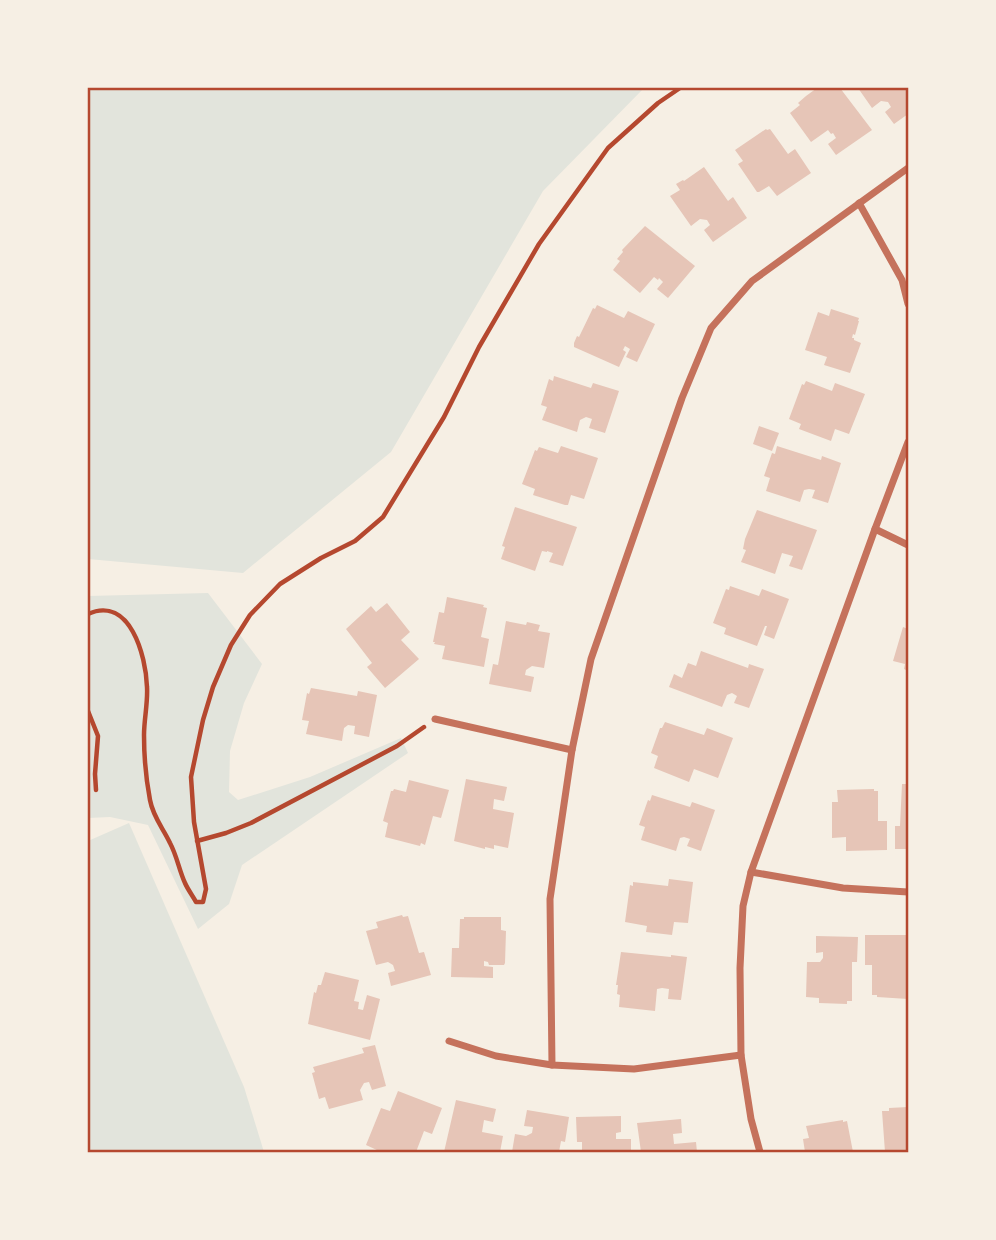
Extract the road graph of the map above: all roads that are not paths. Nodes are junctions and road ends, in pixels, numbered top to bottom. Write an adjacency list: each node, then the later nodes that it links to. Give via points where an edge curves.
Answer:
1 (908, 168): 2 (street)
2 (859, 203): 3 (street, via 902,280); 8 (street, via 752,281 711,328 591,659)
3 (908, 304)
4 (908, 442): 5 (street)
5 (875, 529): 6 (street); 9 (street)
6 (908, 545)
7 (435, 719): 8 (street)
8 (572, 750): 13 (street, via 550,900)
9 (751, 872): 10 (street, via 842,888); 12 (street, via 743,906)
10 (908, 892)
11 (449, 1041): 13 (street, via 496,1056)
12 (741, 1055): 13 (street, via 634,1069); 14 (street)
13 (551, 1065)
14 (760, 1153)

